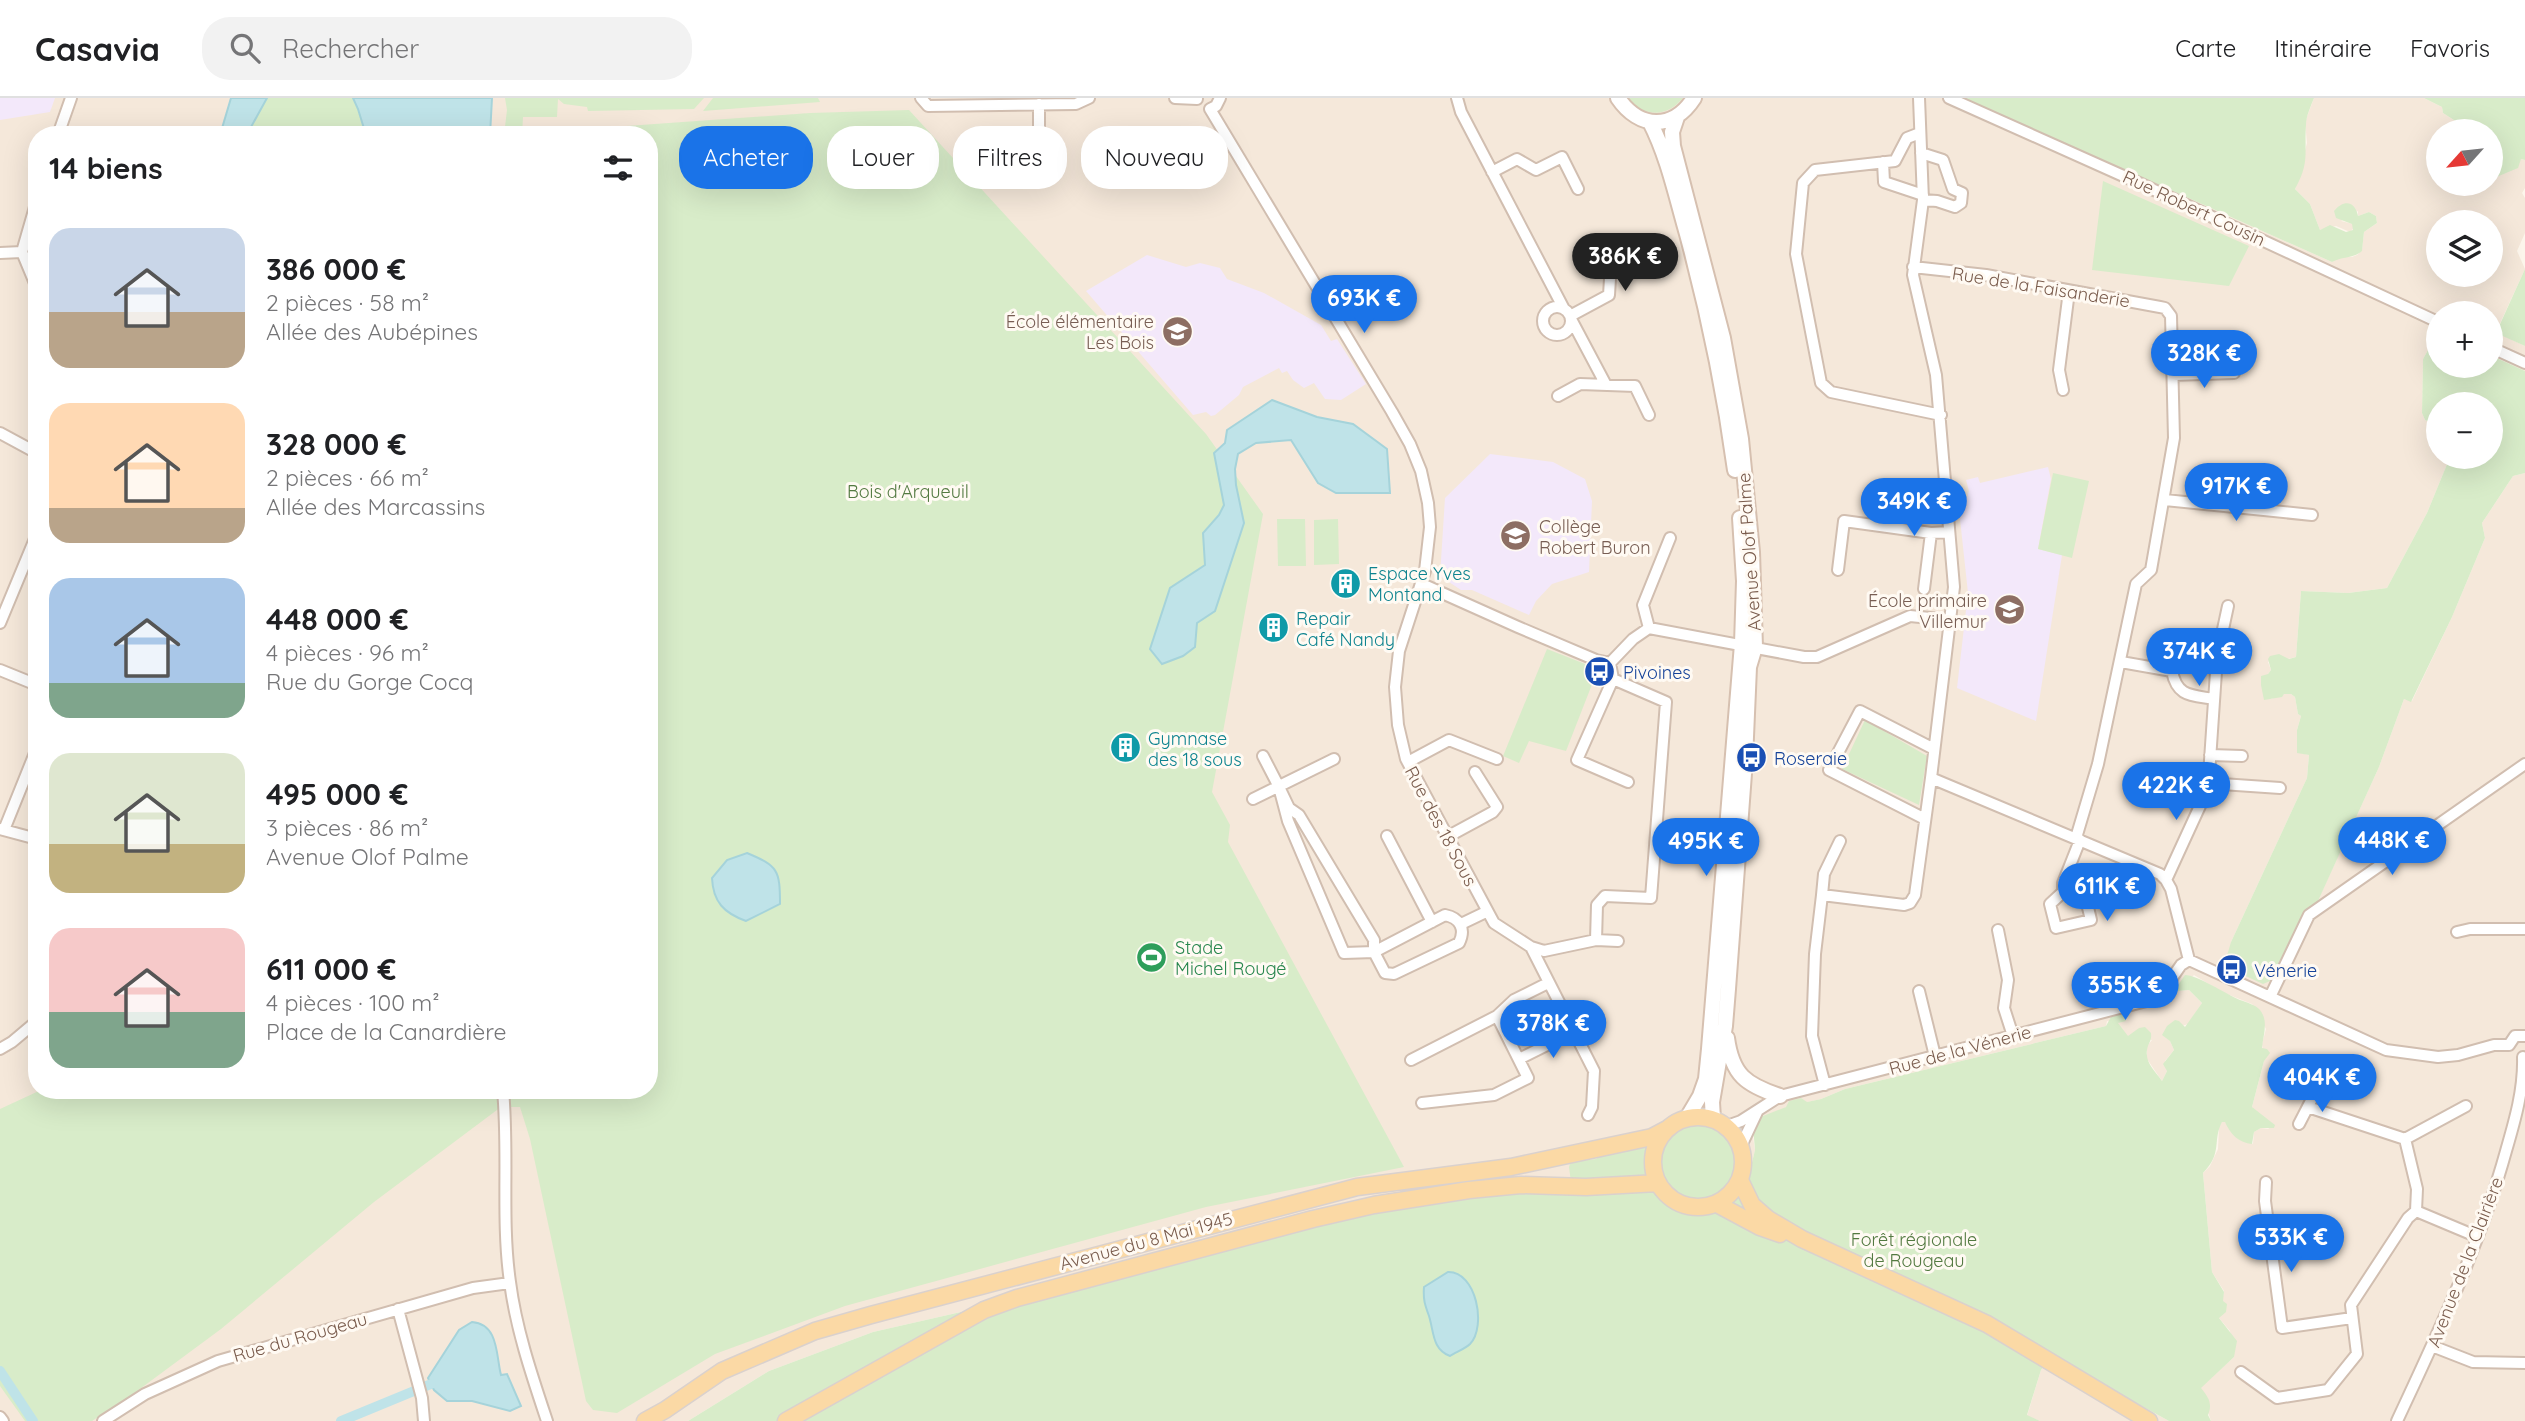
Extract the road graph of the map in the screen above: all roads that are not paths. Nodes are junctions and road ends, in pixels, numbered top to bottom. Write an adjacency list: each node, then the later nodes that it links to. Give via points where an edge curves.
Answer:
1 (71, 98): 16 (street)
2 (921, 98): 12 (street, via 928,106)
3 (1088, 98): 12 (street, via 1076,104)
4 (1175, 98): 10 (street)
5 (1220, 98): 13 (street)
6 (1457, 98): 21 (street)
7 (1694, 98): 14 (main road)
8 (1919, 98): 18 (street)
9 (1949, 98): 32 (street, Rue Robert Cousin)
10 (1197, 99): 13 (street, Rue des 18 Sous)
11 (1616, 99): 15 (main road, via 1637,118)
12 (1039, 104): 17 (street)
13 (1210, 109): 51 (street, Rue des 18 Sous, via 1414,453 1425,483 1430,527)
14 (1677, 117): 15 (main road); 57 (main road, Avenue Olof Palme, via 1674,146 1721,327 1741,439 1752,552)
15 (1650, 122): 57 (main road, Avenue Olof Palme, via 1677,198 1722,384 1740,515)
16 (62, 126)
17 (1039, 126)
18 (1920, 133): 19 (street); 20 (street, via 1907,138 1895,161)
19 (1921, 153): 23 (street); 23 (street, via 1943,160 1953,189 1962,193 1961,203 1955,207)
20 (1883, 162): 23 (street, via 1884,182); 41 (street, via 1815,170 1803,183 1796,254 1822,383 1830,392)
21 (1492, 172): 22 (street, via 1517,159 1536,170 1562,157); 31 (street)
22 (1578, 189)
23 (1923, 197): 29 (street)
24 (28, 231): 26 (street)
25 (1600, 241): 31 (street, via 1611,262 1609,295)
26 (22, 252): 27 (street); 28 (street)
27 (0, 253)
28 (28, 266)
29 (1913, 267): 30 (street, Rue de la Faisanderie); 41 (street, via 1937,375)
30 (2069, 291): 36 (street, Rue de la Faisanderie, via 2169,311); 38 (street, via 2059,370)
31 (1568, 314): 37 (street)
32 (2426, 316)
33 (2503, 353): 34 (street)
34 (2525, 363)
35 (2234, 373): 36 (street)
36 (2174, 375): 44 (street, Rue de la Faisanderie, via 2174,438)
37 (1606, 385): 39 (street, via 1580,384); 40 (street, via 1635,386)
38 (2063, 390)
39 (1558, 396)
40 (1649, 415)
41 (1941, 415): 46 (street)
42 (0, 433): 43 (street)
43 (28, 448)
44 (2165, 500): 45 (street); 59 (street, Rue de la Faisanderie, via 2151,570 2136,584)
45 (2312, 515)
46 (1949, 532): 47 (street); 54 (street, via 1954,587)
47 (1931, 533): 50 (street, via 1844,521); 52 (street)
48 (1670, 538): 56 (street, via 1643,605)
49 (28, 564): 55 (street)
50 (1838, 570)
51 (1422, 584): 60 (street); 72 (street, Rue des 18 Sous, via 1399,651 1395,687 1398,725)
52 (1924, 589)
53 (2228, 606): 58 (street)
54 (1950, 620): 57 (street, via 1910,615 1817,657); 66 (street)
55 (0, 623)
56 (1649, 628): 57 (street); 60 (street)
57 (1748, 645): 107 (main road, Avenue Olof Palme, via 1745,760); 127 (main road, Avenue Olof Palme, via 1706,1079)
58 (2217, 657): 62 (street, via 2191,654); 65 (street)
59 (2121, 662): 62 (street); 87 (street, Rue de la Faisanderie)
60 (1610, 663): 63 (street)
61 (0, 670): 64 (street)
62 (2172, 671): 65 (street, via 2183,693)
63 (1613, 679): 77 (street, via 1577,760); 98 (street, via 1666,702 1651,898 1605,896 1597,905)
64 (28, 681)
65 (2214, 699): 67 (street)
66 (1934, 749): 76 (street); 82 (street, via 1860,711 1829,770)
67 (2210, 755): 69 (street); 78 (street)
68 (1263, 756): 79 (street)
69 (2242, 756)
70 (1334, 759): 79 (street)
71 (1497, 759): 72 (street, via 1449,740)
72 (1408, 762): 86 (street, Rue des 18 Sous)
73 (2525, 764): 105 (street, via 2309,915)
74 (28, 769): 83 (street)
75 (1475, 772): 86 (street, via 1497,807)
76 (1931, 778): 82 (street); 87 (street)
77 (1628, 782)
78 (2207, 783): 80 (street); 89 (street)
79 (1279, 787): 81 (street); 101 (street, via 1374,940); 101 (street, via 1288,821 1344,953)
80 (2280, 788)
81 (1253, 799)
82 (1925, 819): 91 (street, via 1910,904)
83 (2, 829): 84 (street)
84 (28, 836)
85 (1387, 836): 93 (street)
86 (1447, 837): 92 (street, Rue des 18 Sous)
87 (2078, 839): 89 (street); 90 (street, Rue de la Faisanderie)
88 (1840, 841): 91 (street, via 1824,874)
89 (2166, 880): 102 (street)
90 (2063, 892)
91 (1822, 895): 118 (street, via 1812,1036)
92 (1486, 912): 94 (street); 100 (street, Rue des 18 Sous, via 1493,923)
93 (1432, 922): 94 (street, via 1445,915); 101 (street)
94 (1461, 924): 101 (street, via 1459,943 1394,974 1385,973)
95 (2525, 929): 97 (street)
96 (1998, 930): 111 (street, via 2008,980 2004,1008)
97 (2457, 932)
98 (1596, 940): 99 (street); 100 (street, via 1544,951)
99 (1618, 941)
100 (1531, 947): 103 (street)
101 (1374, 952)
102 (2189, 960): 105 (street); 111 (street, Rue de la Vénerie, via 2158,998)
103 (1548, 983): 106 (street, via 1514,1000); 109 (street)
104 (1919, 991): 114 (street)
105 (2270, 997): 112 (street, via 2386,1050 2438,1057)
106 (1497, 1016): 116 (street); 117 (street)
107 (1725, 1026): 120 (main road, via 1734,1067 1749,1084); 128 (main road, Avenue Olof Palme, via 1712,1102)
108 (28, 1029): 113 (street)
109 (1573, 1032): 116 (street); 126 (street, via 1594,1071)
110 (2525, 1035): 112 (street, via 2515,1036)
111 (2012, 1036): 114 (street, Rue de la Vénerie)
112 (2509, 1045): 115 (street, via 2513,1054)
113 (0, 1049)
114 (1935, 1056): 118 (street, Rue de la Vénerie)
115 (2524, 1056): 138 (street, Avenue de la Clairière, via 2524,1079 2510,1136)
116 (1519, 1059): 122 (street, via 1528,1078 1494,1096)
117 (1411, 1060)
118 (1825, 1085): 120 (street, Rue de la Vénerie)
119 (2316, 1091): 124 (street)
120 (1780, 1096): 125 (street, Rue de la Vénerie)
121 (504, 1099): 140 (street)
122 (1422, 1103)
123 (2466, 1106): 131 (street)
124 (2308, 1107): 129 (street); 131 (street)
125 (1757, 1112): 128 (street, Rue de la Vénerie); 132 (street, Rue de la Vénerie)
126 (1588, 1115)
127 (1687, 1118): 128 (main road); 130 (main road)
128 (1720, 1123): 132 (main road)
129 (2299, 1124)
130 (1669, 1128): 135 (main road, via 1654,1153); 151 (main road, Avenue du 8 Mai 1945, via 1652,1137 1511,1167 1357,1187 815,1331 722,1371)
131 (2405, 1139): 137 (street, via 2417,1189)
132 (1741, 1146): 133 (main road, via 1744,1169)
133 (1740, 1180): 136 (main road); 139 (main road, via 1752,1205)
134 (2266, 1182): 142 (street, via 2282,1328)
135 (1658, 1183): 136 (main road, via 1668,1195 1689,1206); 152 (main road, via 1521,1185 1374,1205 1017,1298 984,1310)
136 (1717, 1204): 139 (main road, via 1760,1227)
137 (2416, 1211): 138 (street); 142 (street, via 2351,1305)
138 (2478, 1237): 143 (street, Avenue de la Clairière)
139 (1802, 1239): 153 (main road, via 1987,1324)
140 (510, 1283): 141 (street, Rue du Rougeau); 146 (street)
141 (398, 1309): 147 (street, Rue du Rougeau, via 218,1360 145,1394); 148 (street)
142 (2352, 1318): 145 (street, via 2357,1354 2328,1390 2277,1398)
143 (2432, 1346): 144 (street, via 2473,1362); 154 (street, Avenue de la Clairière)
144 (2525, 1363)
145 (2241, 1372)
146 (538, 1392): 149 (street); 150 (street)
147 (103, 1421)
148 (424, 1421)
149 (548, 1421)
150 (557, 1421)
151 (645, 1421)
152 (786, 1421)
153 (2149, 1421)
154 (2397, 1421)

